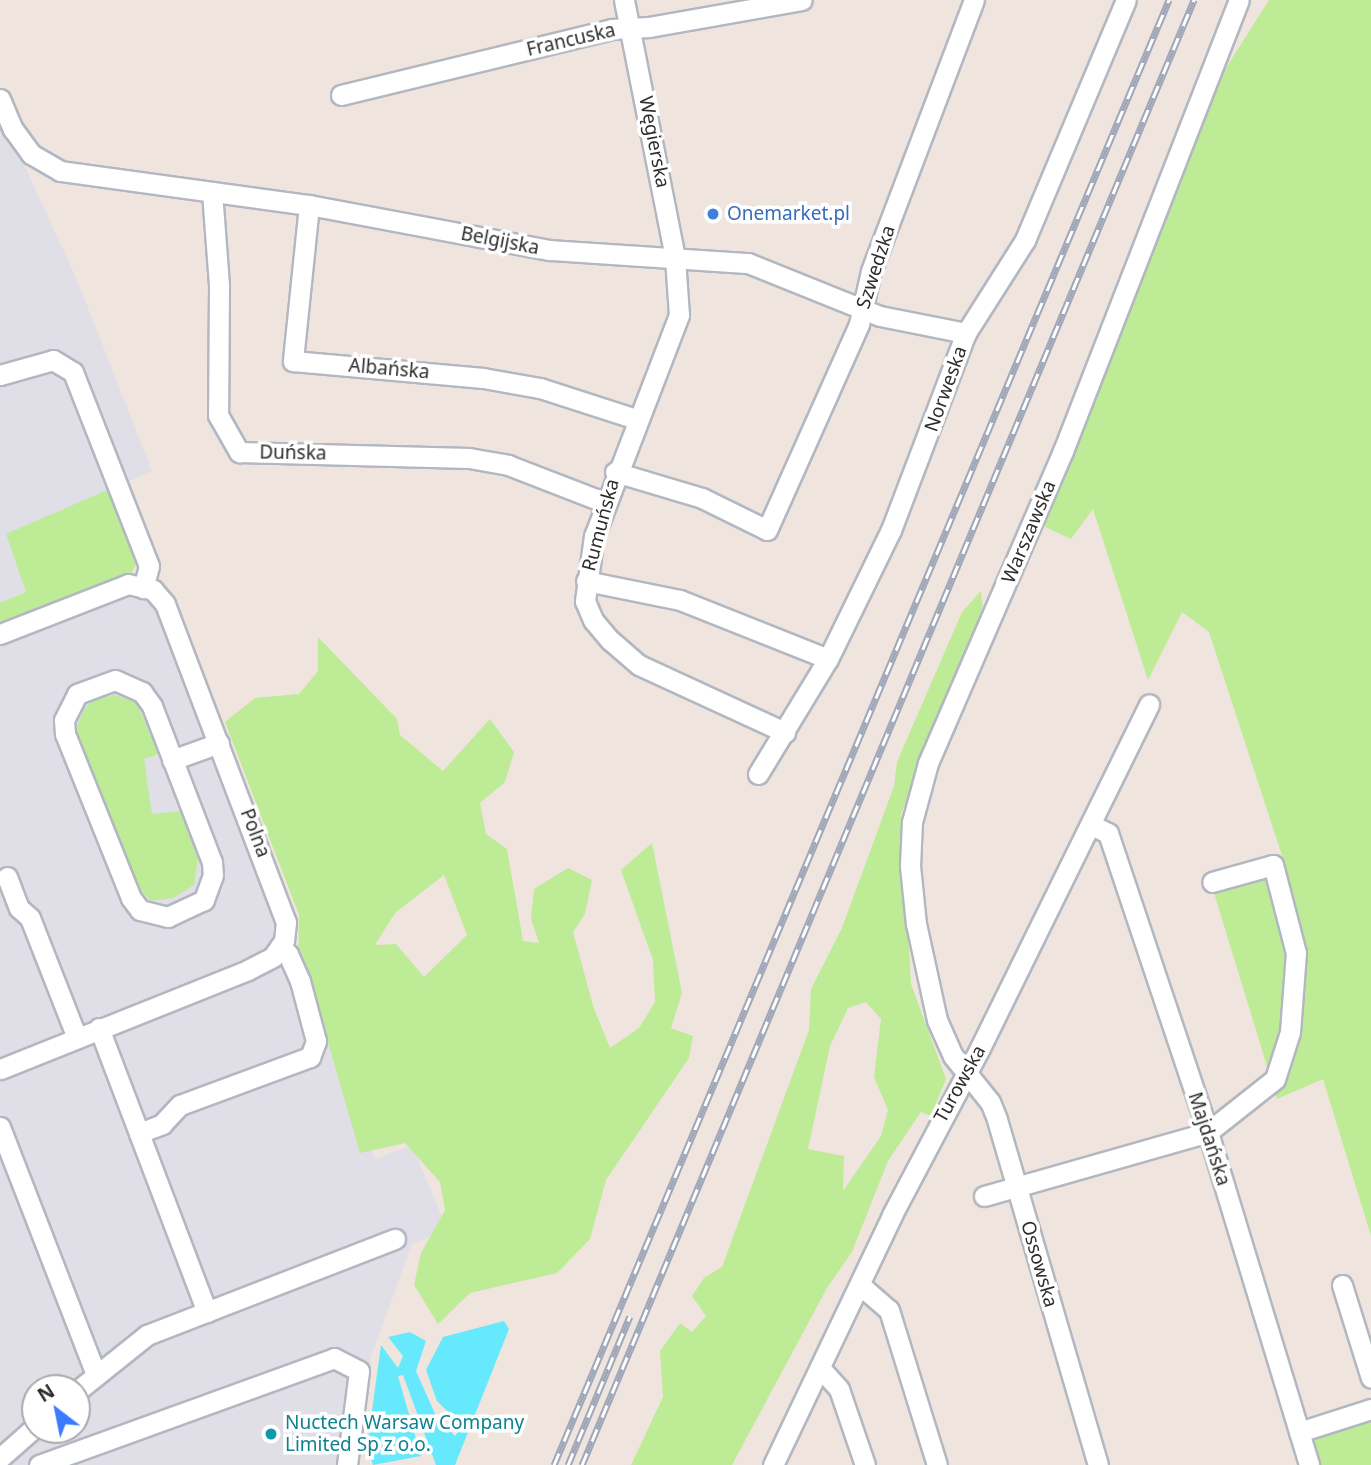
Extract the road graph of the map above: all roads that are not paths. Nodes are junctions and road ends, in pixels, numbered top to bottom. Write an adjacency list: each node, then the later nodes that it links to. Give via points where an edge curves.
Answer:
1 (624, 0): 6 (street, Węgierska)
2 (803, 0): 6 (street, Francuska)
3 (974, 0): 12 (street, Szwedzka)
4 (1126, 0): 13 (street, Norweska, via 1025,240)
5 (1239, 0): 34 (street, Warszawska, via 1063,451 928,763 916,802 910,866 916,925 937,1020)
6 (632, 27): 7 (street, Francuska); 11 (street, Węgierska)
7 (341, 95)
8 (0, 99): 9 (street, Belgijska, via 13,130 31,154 60,171)
9 (212, 192): 10 (street, Belgijska); 17 (street, Duńska, via 219,286 218,415 239,452 469,458 508,465)
10 (309, 205): 11 (street, Belgijska, via 550,250); 15 (street, Albańska, via 293,361 484,377 540,388)
11 (675, 258): 12 (street, Belgijska, via 748,263); 15 (street, Rumuńska, via 679,315)
12 (861, 306): 13 (street, Belgijska, via 880,316); 16 (street, Szwedzka, via 859,324 768,530 702,498)
13 (966, 333): 21 (street, Norweska, via 891,530)
14 (0, 375): 19 (street, via 52,360 72,372 149,565)
15 (636, 419): 16 (street, Rumuńska)
16 (615, 472): 17 (street, Rumuńska)
17 (606, 503): 18 (street, Rumuńska)
18 (586, 581): 21 (street, via 680,600); 23 (street, Rumuńska, via 585,601 593,620 639,665)
19 (143, 588): 20 (street, via 128,584); 24 (street, Polna, via 153,590 165,604)
20 (0, 634)
21 (828, 659): 23 (street, Norweska)
22 (1149, 704): 27 (street, Turowska)
23 (785, 732): 26 (street, Norweska)
24 (219, 743): 25 (street); 30 (street, Polna, via 283,905 286,922)
25 (172, 760): 25 (street, via 152,706 129,684 101,682 77,694 69,706 65,734 126,885 140,910 153,917 168,917 194,907 204,900 213,875)
26 (758, 774)
27 (1092, 825): 34 (street, Turowska); 36 (street, Majdańska, via 1108,833)
28 (7, 877): 32 (street, via 19,908 30,918)
29 (1212, 882): 36 (street, via 1273,865 1296,953 1290,1032 1275,1079)
30 (279, 947): 31 (street, via 273,957 248,970); 37 (street, via 288,954 300,981 316,1041 310,1057 180,1105 162,1125)
31 (99, 1028): 32 (street); 37 (street)
32 (77, 1038): 33 (street)
33 (0, 1069)
34 (965, 1071): 38 (street, Ossowska, via 990,1102); 41 (street, Turowska)
35 (0, 1127): 45 (street)
36 (1208, 1132): 38 (street); 49 (street, Majdańska)
37 (139, 1133): 43 (street)
38 (1016, 1187): 39 (street); 57 (street, Ossowska)
39 (984, 1196)
40 (395, 1239): 43 (street)
41 (860, 1285): 44 (street, Turowska); 56 (street, via 889,1310)
42 (1342, 1285): 47 (street)
43 (207, 1312): 45 (street, via 147,1335)
44 (822, 1370): 54 (street, Turowska); 55 (street, via 839,1388)
45 (96, 1374): 46 (street)
46 (91, 1378)
47 (1371, 1378)
48 (1371, 1409): 49 (street)
49 (1299, 1432): 58 (street, Majdańska)
50 (21, 1439): 51 (street)
51 (0, 1458)
52 (39, 1465): 53 (street, via 334,1358 359,1371)
53 (346, 1465)
54 (773, 1465)
55 (865, 1465)
56 (937, 1465)
57 (1098, 1465)
58 (1309, 1465)

